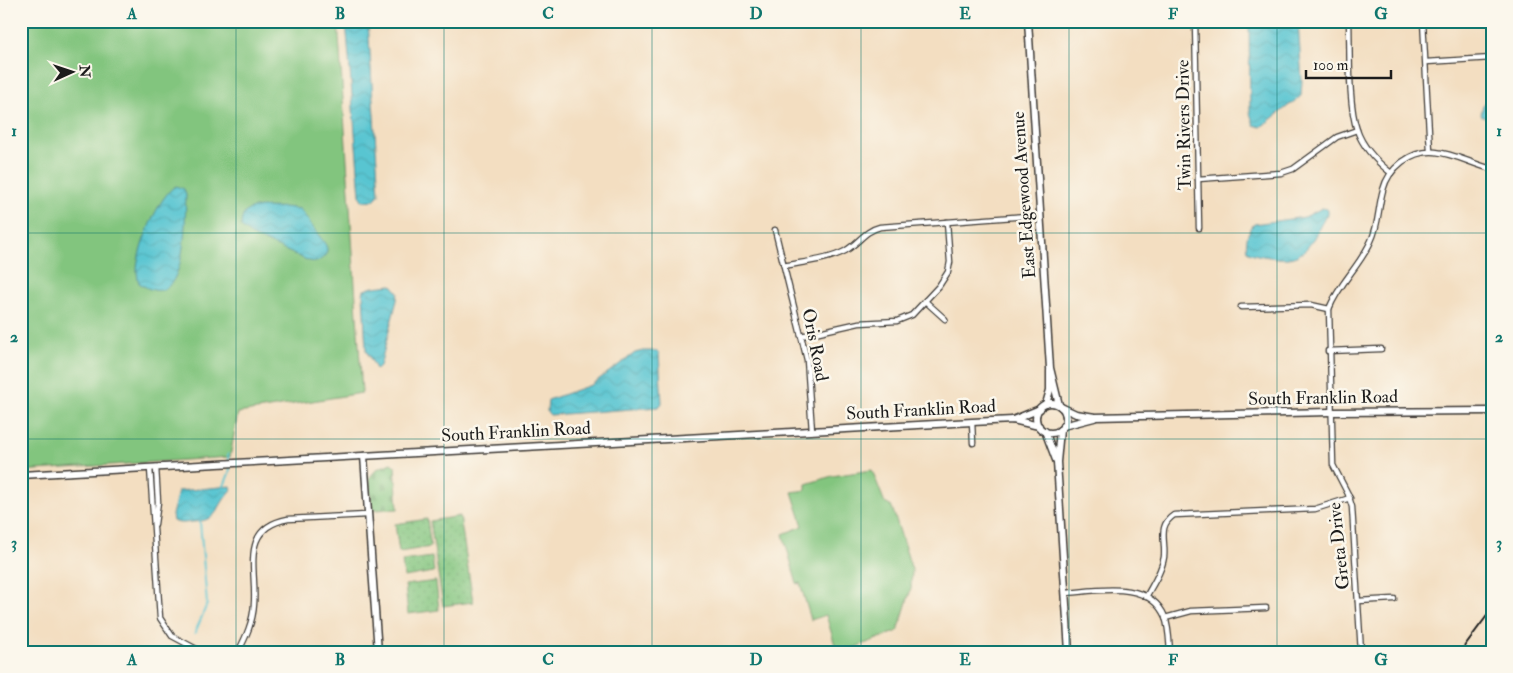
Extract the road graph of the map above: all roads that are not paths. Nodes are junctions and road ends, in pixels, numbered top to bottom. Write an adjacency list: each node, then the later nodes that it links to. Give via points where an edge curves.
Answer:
1 (1028, 21): 12 (main road, East Edgewood Avenue)
2 (1194, 21): 11 (street, Twin Rivers Drive)
3 (1349, 21): 7 (street)
4 (1424, 21): 6 (street)
5 (1492, 58): 6 (street)
6 (1426, 62): 8 (street)
7 (1357, 130): 10 (street, via 1370,153); 11 (street, via 1337,136 1293,169 1281,173)
8 (1430, 151): 9 (street, via 1444,152); 10 (street, via 1408,158)
9 (1492, 169)
10 (1391, 173): 19 (street, via 1383,189 1377,226 1370,244 1338,289)
11 (1198, 179): 14 (street, Twin Rivers Drive)
12 (1040, 215): 13 (street); 24 (main road, East Edgewood Avenue)
13 (947, 222): 16 (street, via 878,227 841,253); 17 (street, via 949,267 944,280)
14 (1199, 228)
15 (776, 230): 16 (street, Oris Road)
16 (784, 266): 21 (street, Oris Road)
17 (925, 301): 20 (street); 21 (street, via 912,315 900,321 859,323)
18 (1240, 307): 19 (street, via 1311,305)
19 (1329, 309): 23 (street, Greta Drive)
20 (945, 319)
21 (801, 336): 35 (street, Oris Road, via 809,375)
22 (1381, 349): 23 (street)
23 (1328, 351): 29 (street, Greta Drive)
24 (1050, 368): 25 (main road); 26 (main road)
25 (1046, 404): 26 (main road); 27 (main road)
26 (1060, 406): 30 (main road, South Franklin Road, via 1076,414); 34 (main road, via 1066,416)
27 (1040, 409): 31 (main road, South Franklin Road); 33 (main road)
28 (1492, 411): 29 (main road, South Franklin Road)
29 (1330, 412): 30 (main road, South Franklin Road); 42 (street, Greta Drive, via 1332,465)
30 (1095, 417): 34 (main road, South Franklin Road)
31 (1013, 420): 32 (main road, South Franklin Road); 33 (main road, South Franklin Road)
32 (972, 422): 35 (main road, South Franklin Road); 37 (street)
33 (1039, 426): 36 (main road)
34 (1062, 428): 36 (main road, via 1052,433); 39 (main road)
35 (812, 431): 38 (main road, South Franklin Road)
36 (1045, 431): 39 (main road)
37 (973, 443)
38 (364, 456): 40 (main road, South Franklin Road); 43 (main road)
39 (1057, 462): 44 (main road)
40 (153, 467): 41 (main road, South Franklin Road); 50 (street, via 158,502 154,531 160,618 172,636)
41 (21, 475)
42 (1350, 498): 45 (street, via 1315,509 1174,514 1164,524 1164,557); 47 (street, Greta Drive)
43 (367, 515): 51 (street, via 288,519 262,531 252,557 253,616); 52 (main road)
44 (1065, 593): 45 (street, via 1125,590); 53 (main road)
45 (1146, 597): 49 (street)
46 (1394, 599): 47 (street)
47 (1358, 601): 55 (street, Greta Drive)
48 (1266, 608): 49 (street, via 1190,611)
49 (1165, 618): 54 (street)
50 (202, 652)
51 (238, 652)
52 (378, 652)
53 (1069, 652)
54 (1170, 652)
55 (1361, 652)

